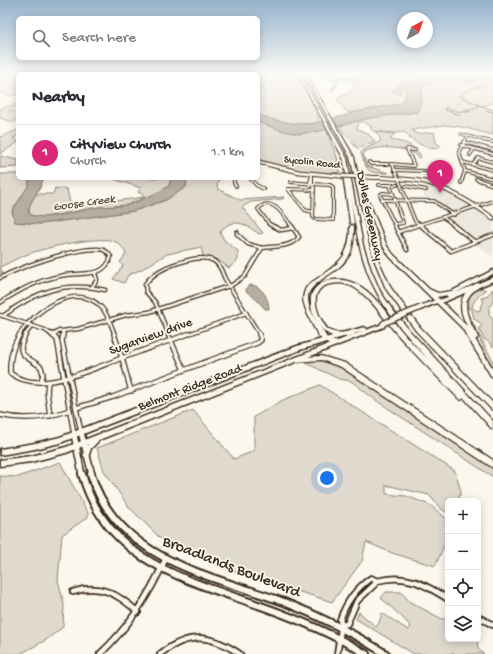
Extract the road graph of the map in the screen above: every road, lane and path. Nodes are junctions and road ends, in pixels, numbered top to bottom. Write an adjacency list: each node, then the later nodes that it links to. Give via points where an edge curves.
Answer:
1 (316, 105): 15 (highway, Dulles Greenway)
2 (323, 105): 39 (highway, Dulles Greenway, via 354,162)
3 (446, 109): 4 (street, via 459,113 481,107)
4 (493, 111)
5 (461, 134): 6 (street)
6 (468, 136): 7 (street); 8 (street)
7 (464, 142): 9 (street); 11 (street)
8 (493, 142)
9 (462, 145): 10 (street); 20 (street, via 459,151)
10 (474, 148): 14 (street); 17 (street)
11 (486, 148): 13 (street); 14 (street)
12 (415, 150): 23 (street, via 407,149 414,166)
13 (493, 150)
14 (484, 151): 16 (street)
15 (342, 153): 96 (highway, via 351,225 351,246 346,257 311,285 305,295 308,312); 113 (highway, Dulles Greenway, via 348,167 361,245 378,291 408,333)
16 (492, 154): 18 (street)
17 (470, 155)
18 (487, 160): 21 (street); 24 (street, via 478,158)
19 (369, 162): 23 (street)
20 (462, 162): 24 (street); 28 (street)
21 (493, 162)
22 (260, 163): 29 (main road, Sycolin Road, via 288,172)
23 (393, 165): 25 (street)
24 (473, 165): 26 (street)
25 (394, 170): 27 (street); 30 (street)
26 (493, 170)
27 (425, 171)
28 (466, 171): 32 (street); 36 (street)
29 (312, 175): 30 (main road, Sycolin Road, bridge); 37 (street)
30 (397, 178): 51 (street); 53 (main road, Sycolin Road, via 417,180 451,191)
31 (476, 179): 38 (street)
32 (493, 179)
33 (234, 180): 43 (street)
34 (252, 180): 45 (street)
35 (291, 182): 37 (street)
36 (461, 183)
37 (312, 184): 46 (street); 54 (street, via 334,187 333,219 314,218)
38 (493, 184)
39 (359, 185): 74 (highway, via 392,256); 108 (highway, Dulles Greenway, via 375,257 395,298 427,339)
40 (378, 185): 41 (street)
41 (390, 185): 42 (street); 48 (street)
42 (397, 185)
43 (236, 186)
44 (406, 186): 47 (street)
45 (264, 189)
46 (314, 190): 54 (street); 54 (street, via 289,188 305,210)
47 (426, 190)
48 (393, 194): 49 (street, via 381,194); 50 (street)
49 (382, 200): 50 (street); 58 (street)
50 (395, 200): 51 (street); 58 (street, via 403,223)
51 (406, 200): 55 (street, via 436,201); 59 (street)
52 (493, 201): 53 (street)
53 (478, 206): 55 (street); 56 (main road, Sycolin Road)
54 (313, 212)
55 (454, 215): 57 (street)
56 (493, 216)
57 (444, 218): 59 (street); 64 (street)
58 (394, 224): 62 (street)
59 (420, 226): 62 (street); 64 (street, via 451,251)
60 (294, 228): 60 (street, via 274,205 264,204 258,208 275,229 282,231); 65 (street, via 299,236 297,241)
61 (238, 232): 65 (street, via 237,234 248,244)
62 (398, 232): 66 (street)
63 (493, 235): 64 (street)
64 (475, 242)
65 (262, 248): 72 (street, via 244,276)
66 (407, 250)
67 (493, 272): 76 (main road, Belmont Ridge Road)
68 (95, 273): 69 (street, via 110,262 110,254 106,251 91,250 41,261); 73 (street, via 97,280); 78 (street, via 72,274 44,280)
69 (0, 278)
70 (493, 278): 71 (main road, Belmont Ridge Road)
71 (479, 284): 77 (main road, Belmont Ridge Road); 102 (highway, via 466,295 463,309)
72 (229, 286): 80 (street); 80 (street, via 221,267 213,260 200,259 175,264 152,275 145,284 146,292 152,297); 81 (street)
73 (92, 287): 75 (street); 82 (street, via 62,286 38,293)
74 (425, 289): 76 (highway, via 438,295); 77 (highway)
75 (105, 290)
76 (452, 293): 77 (main road, Belmont Ridge Road)
77 (437, 301): 86 (main road, Belmont Ridge Road, bridge); 102 (highway, via 468,332)
78 (0, 302)
79 (48, 302): 84 (street, via 65,298 88,300 102,308)
80 (158, 310): 84 (street); 95 (street)
81 (246, 313): 95 (street, Sugarview drive); 101 (street, via 261,338 259,342)
82 (1, 316): 85 (street)
83 (22, 316): 85 (street)
84 (109, 320): 93 (street); 98 (street)
85 (17, 321): 87 (street); 88 (street)
86 (384, 323): 91 (main road, Belmont Ridge Road); 97 (main road, Belmont Ridge Road)
87 (13, 325)
88 (32, 326): 89 (street); 105 (street, via 23,337 22,352 42,368 43,376)
89 (44, 330): 90 (street); 92 (street)
90 (57, 331): 92 (street); 93 (street)
91 (352, 333): 96 (main road, Belmont Ridge Road); 114 (highway, via 332,333 323,328 314,312 312,300 321,286 342,282 364,292)
92 (53, 335): 94 (street)
93 (62, 335): 94 (street); 103 (street)
94 (57, 339): 104 (street)
95 (171, 340): 98 (street, Sugarview drive); 101 (street)
96 (325, 340): 97 (highway); 115 (main road, Belmont Ridge Road)
97 (335, 344): 99 (main road, Belmont Ridge Road)
98 (121, 358): 103 (street, Sugarview drive); 107 (street)
99 (295, 360): 117 (main road, Belmont Ridge Road); 122 (highway, via 320,358 343,365)
100 (6, 369): 105 (street, Sugarview drive, via 20,380)
101 (184, 371): 107 (street)
102 (492, 373)
103 (69, 377): 104 (street, Sugarview drive); 109 (street)
104 (64, 378): 106 (street, Sugarview drive); 110 (street)
105 (40, 382): 106 (street, Sugarview drive)
106 (48, 382): 112 (street)
107 (131, 391): 109 (street)
108 (493, 407)
109 (76, 408): 115 (street)
110 (70, 410): 112 (street); 116 (street)
111 (0, 415): 112 (street, via 22,418)
112 (50, 416)
113 (493, 426)
114 (493, 429)
115 (81, 432): 116 (main road, Belmont Ridge Road); 118 (main road, Broadlands Boulevard)
116 (74, 434): 118 (main road, Broadlands Boulevard); 119 (main road, Belmont Ridge Road, via 48,443)
117 (101, 436): 118 (main road, Belmont Ridge Road); 120 (main road, via 89,446)
118 (79, 445): 120 (main road, Broadlands Boulevard); 121 (main road, Belmont Ridge Road, via 50,455); 124 (main road, Broadlands Boulevard, via 85,484 105,522 124,544)
119 (0, 452)
120 (86, 459): 123 (main road, Broadlands Boulevard, via 99,497 113,516 140,544)
121 (0, 463)
122 (493, 464)
123 (165, 560): 124 (street); 131 (main road, Broadlands Boulevard)
124 (161, 569): 128 (street); 132 (main road, Broadlands Boulevard)
125 (377, 581): 127 (street, via 393,577 408,579 419,582); 131 (street, via 375,586 360,598 351,610 347,624); 131 (street, via 371,578 354,592 342,612)
126 (73, 592): 128 (street, via 82,588 105,590 126,600)
127 (445, 597)
128 (138, 612): 133 (street)
129 (481, 619): 130 (street)
130 (493, 625)
131 (342, 627): 132 (street); 138 (main road, Broadlands Boulevard)
132 (340, 638): 136 (street); 137 (main road, Broadlands Boulevard)
133 (100, 654)
134 (160, 654): 135 (street, via 177,642 198,637 217,640)
135 (240, 654)
136 (337, 654)
137 (366, 654)
138 (386, 654)

